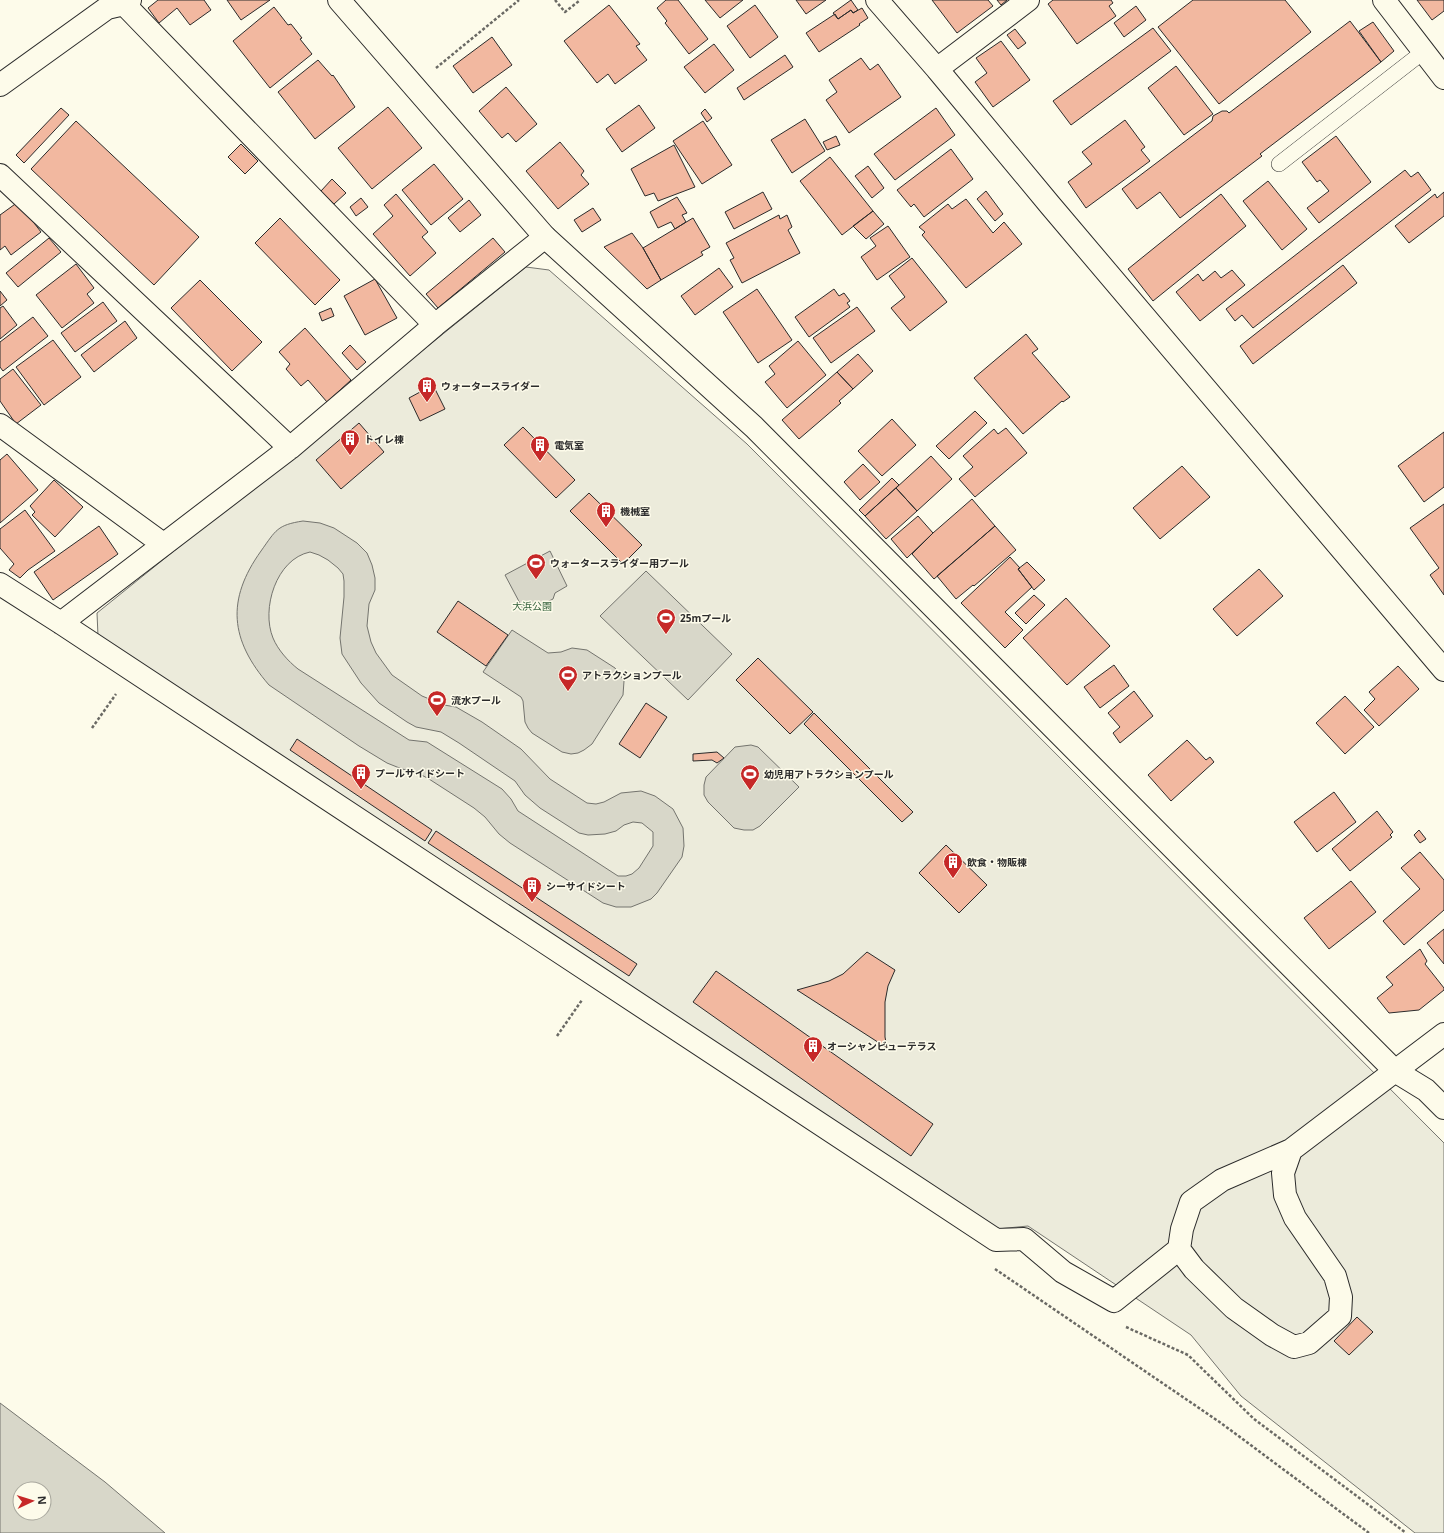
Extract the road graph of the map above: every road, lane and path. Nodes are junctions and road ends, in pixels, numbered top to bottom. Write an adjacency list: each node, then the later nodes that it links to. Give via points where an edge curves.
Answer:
1 (339, 0): 15 (street)
2 (519, 0): 11 (path)
3 (555, 0): 7 (path, via 565,12)
4 (876, 0): 10 (street)
5 (1028, 0): 10 (street)
6 (1384, 0): 9 (street)
7 (579, 1)
8 (123, 2): 12 (street, via 107,8); 16 (street)
9 (1436, 62): 13 (lane)
10 (937, 68): 22 (street)
11 (433, 70)
12 (0, 85)
13 (1279, 164)
14 (0, 175): 18 (street)
15 (545, 237): 16 (street); 28 (street, via 754,427)
16 (435, 325): 18 (street)
17 (0, 425): 19 (street)
18 (290, 448): 19 (street)
19 (163, 544): 21 (street)
20 (0, 584): 21 (street)
21 (61, 623): 31 (street, via 996,1240 1024,1239 1063,1272 1114,1301)
22 (1444, 670)
23 (119, 690): 24 (path)
24 (92, 728)
25 (584, 996): 27 (path)
26 (1444, 1034): 28 (street)
27 (557, 1036)
28 (1395, 1072): 29 (street, via 1426,1090); 30 (street)
29 (1444, 1108)
30 (1291, 1150): 31 (street, via 1222,1180 1191,1202 1182,1228); 31 (street, via 1282,1174 1284,1195 1295,1218 1335,1276 1341,1297 1340,1316 1309,1343 1294,1347 1234,1308 1194,1270)
31 (1179, 1249)
32 (991, 1267): 34 (path, via 1221,1423)
33 (1121, 1325): 35 (path, via 1188,1355 1254,1419)
34 (1370, 1533)
35 (1406, 1533)

